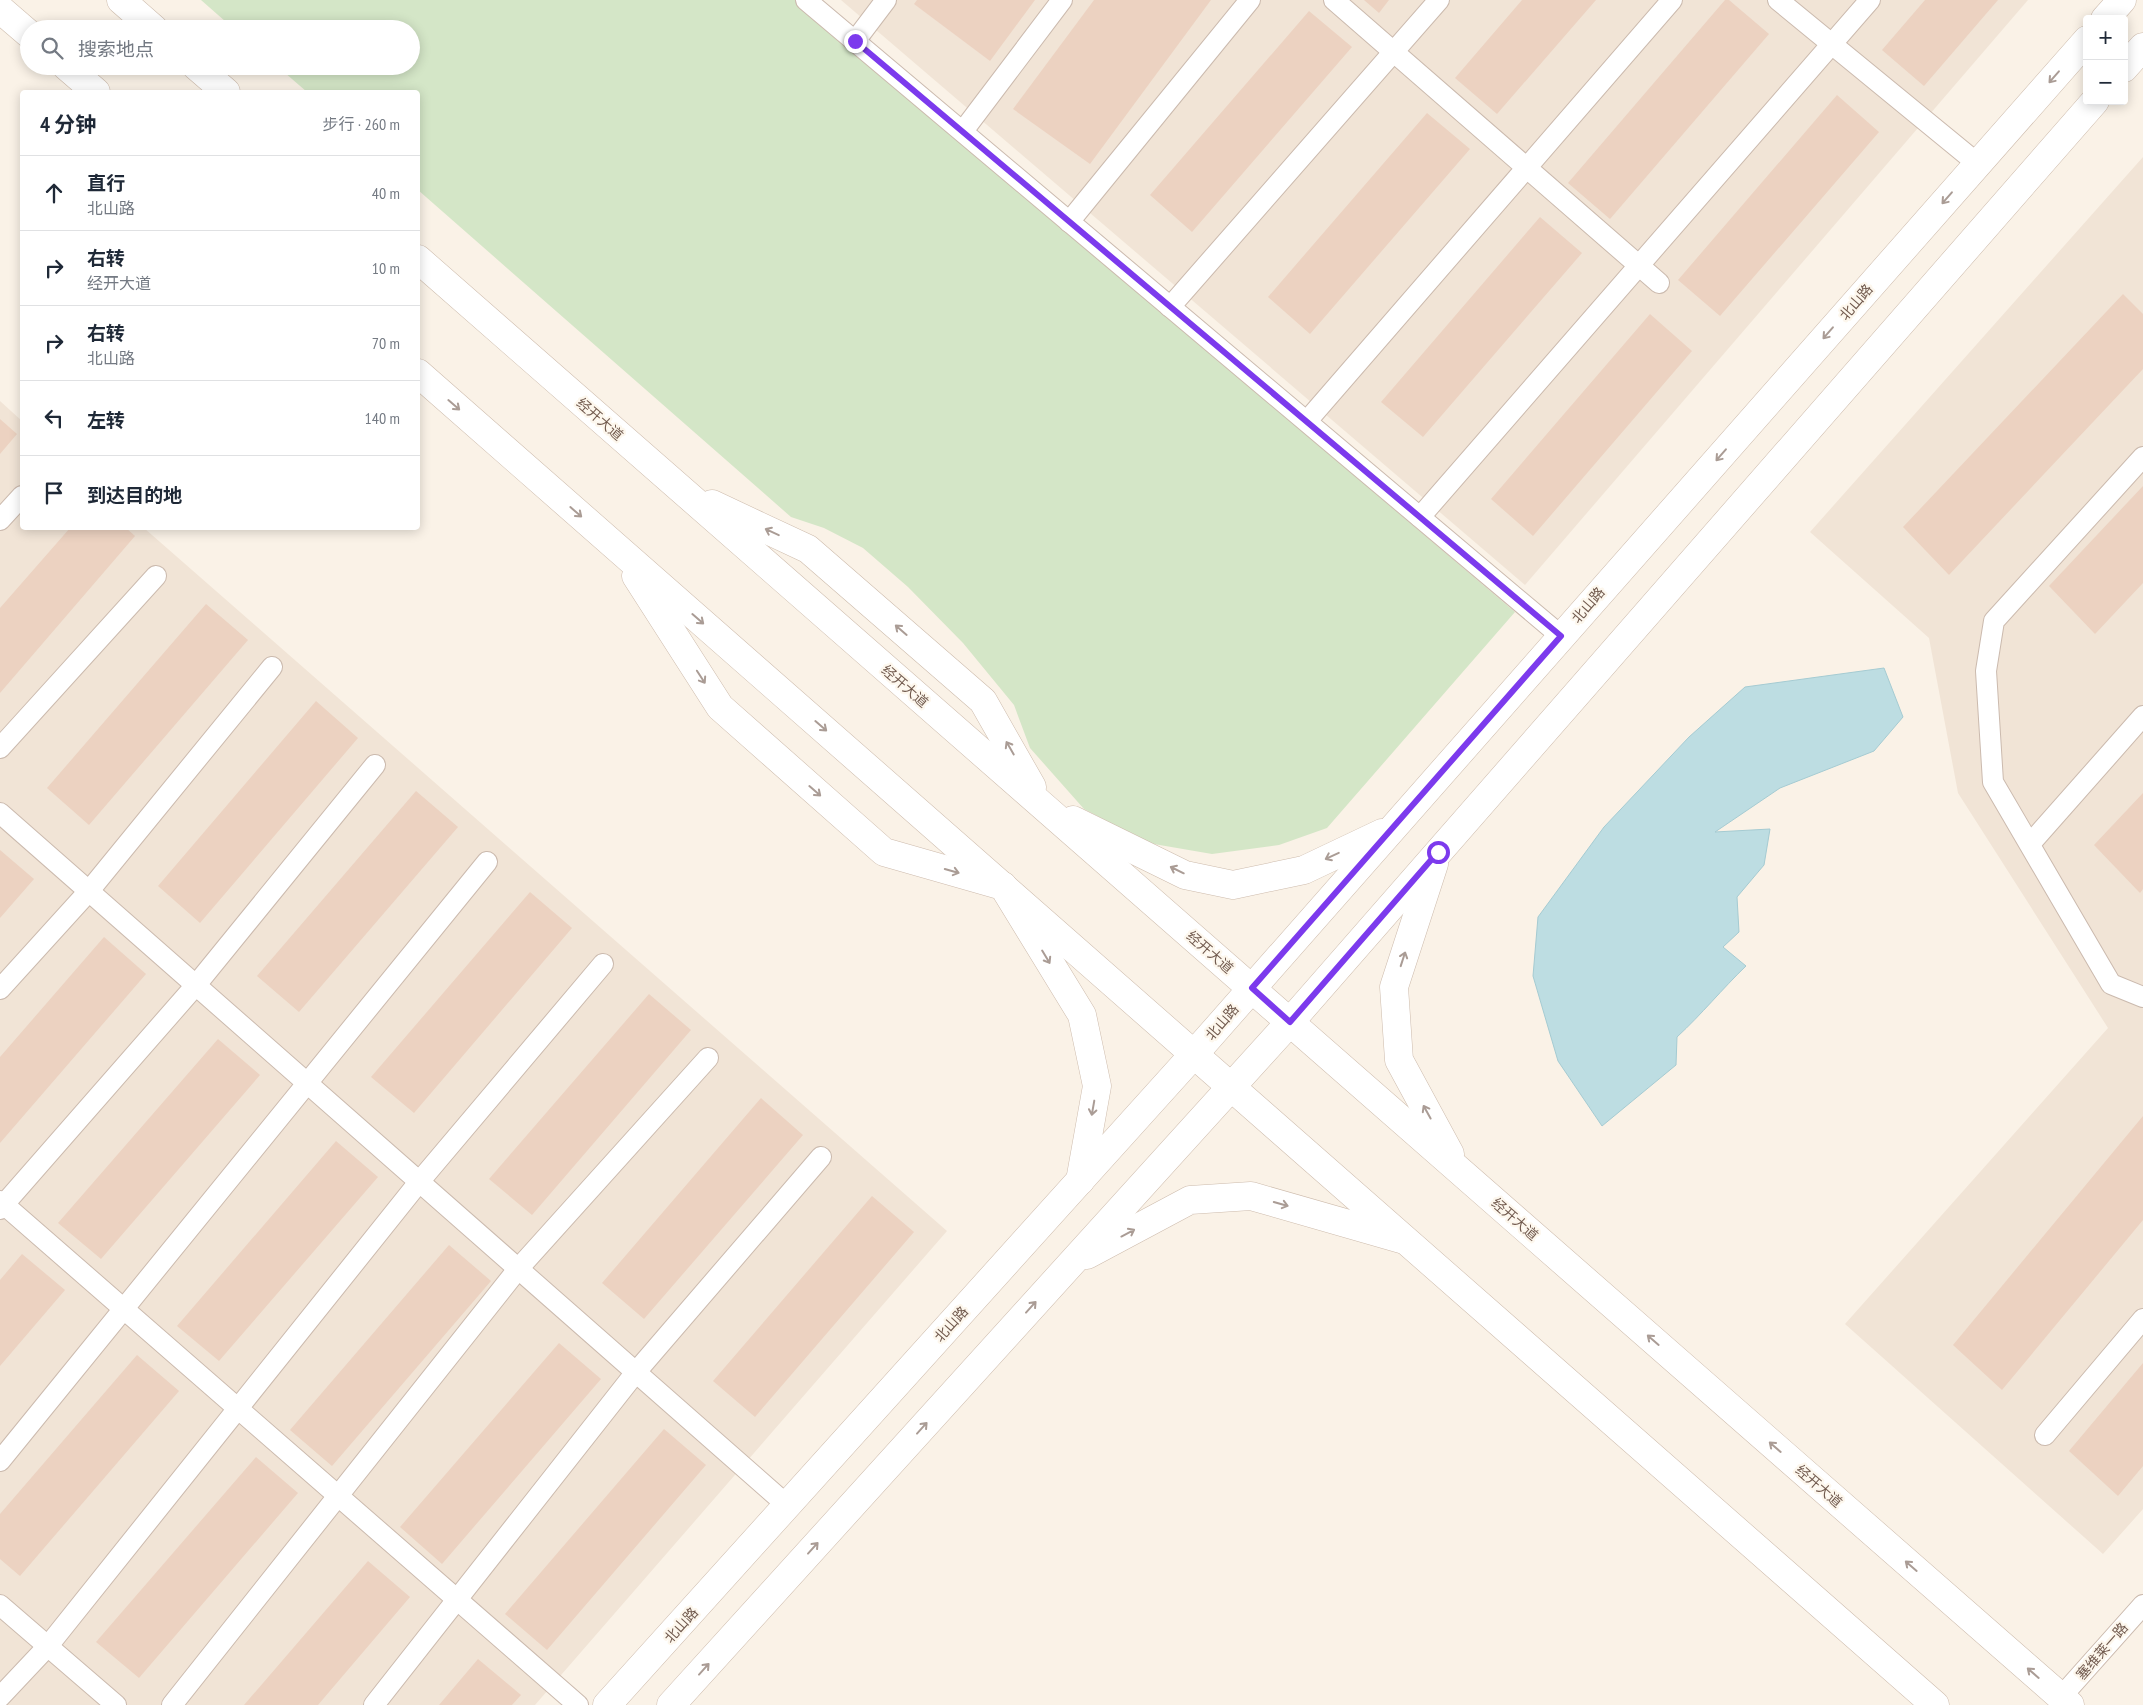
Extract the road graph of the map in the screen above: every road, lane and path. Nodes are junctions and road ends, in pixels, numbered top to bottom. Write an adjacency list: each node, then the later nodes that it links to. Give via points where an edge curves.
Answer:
1 (121, 0): 14 (main road)
2 (806, 0): 16 (lane)
3 (886, 0): 16 (lane)
4 (1062, 0): 27 (lane)
5 (1250, 0): 30 (lane)
6 (1334, 0): 20 (lane)
7 (1439, 0): 20 (lane)
8 (1672, 0): 29 (lane)
9 (1778, 0): 17 (lane)
10 (1870, 0): 17 (lane)
11 (2122, 0): 13 (main road)
12 (0, 9): 15 (main road)
13 (2109, 15)
14 (144, 20)
15 (20, 26)
16 (855, 41): 27 (lane)
17 (1832, 44): 28 (lane); 32 (lane)
18 (2083, 45): 28 (main road, 北山路, one-way to 28)
19 (2143, 46): 21 (main road)
20 (1393, 52): 29 (lane); 34 (lane)
21 (2128, 63)
22 (76, 75): 24 (main road)
23 (206, 75): 25 (main road)
24 (94, 90)
25 (224, 90)
26 (2092, 105): 53 (main road)
27 (963, 131): 30 (lane)
28 (1978, 164): 44 (main road, 北山路, one-way to 44)
29 (1526, 168): 32 (lane); 36 (lane)
30 (1070, 222): 34 (lane)
31 (420, 261): 38 (main road, 经开大道)
32 (1638, 265): 33 (lane); 40 (lane)
33 (1659, 283)
34 (1170, 307): 36 (lane)
35 (420, 374): 42 (main road, one-way to 42)
36 (1307, 422): 40 (lane)
37 (2143, 457): 52 (lane, via 1994,620 1986,671 1993,782)
38 (683, 491): 49 (main road, 经开大道); 49 (main road, one-way to 38, via 983,701 808,549)
39 (20, 498): 41 (lane)
40 (1420, 517): 44 (lane)
41 (0, 520)
42 (617, 548): 55 (main road, one-way to 55); 55 (main road, one-way to 55, via 720,707 884,852)
43 (156, 576): 47 (lane)
44 (1561, 636): 51 (main road, 北山路)
45 (272, 667): 56 (lane)
46 (2143, 716): 52 (lane)
47 (0, 748)
48 (375, 765): 58 (lane)
49 (1042, 805): 51 (main road, one-way to 49, via 1304,870 1233,886 1186,874); 59 (main road, 经开大道)
50 (0, 813): 56 (lane)
51 (1392, 828): 59 (main road, 北山路)
52 (2030, 844): 61 (lane, via 2111,984)
53 (1438, 852): 62 (main road); 68 (main road, one-way to 53, via 1399,1060 1394,987)
54 (487, 862): 65 (lane)
55 (1003, 886): 63 (main road); 69 (main road, one-way to 69, via 1082,1015 1097,1086)
56 (88, 891): 58 (lane); 60 (lane)
57 (604, 964): 70 (lane)
58 (196, 986): 65 (lane); 71 (lane)
59 (1252, 988): 62 (main road, 经开大道); 63 (main road, 北山路)
60 (0, 989)
61 (2143, 997)
62 (1290, 1022): 66 (main road); 68 (main road, 经开大道)
63 (1195, 1053): 66 (main road); 69 (main road, 北山路)
64 (708, 1058): 74 (lane)
65 (307, 1083): 70 (lane); 75 (lane)
66 (1231, 1086): 72 (main road); 73 (main road)
67 (821, 1157): 77 (lane)
68 (1459, 1170): 88 (main road, 经开大道, one-way to 68)
69 (1080, 1181): 82 (main road, 北山路)
70 (419, 1182): 74 (lane); 78 (lane)
71 (1, 1204): 75 (lane)
72 (1408, 1242): 73 (main road, one-way to 72, via 1190,1200 1251,1196); 95 (main road)
73 (1070, 1264): 94 (main road, one-way to 73)
74 (518, 1269): 77 (lane); 81 (lane)
75 (124, 1309): 78 (lane); 80 (lane)
76 (2143, 1320): 79 (lane)
77 (636, 1372): 82 (lane); 83 (lane)
78 (238, 1408): 81 (lane); 86 (lane)
79 (2045, 1435)
80 (0, 1461)
81 (338, 1496): 83 (lane); 90 (lane)
82 (788, 1506): 93 (main road, 北山路)
83 (457, 1600): 91 (lane); 92 (lane)
84 (0, 1605): 86 (lane)
85 (2143, 1605): 88 (lane, 塞维莱一路)
86 (48, 1646): 87 (lane); 89 (lane)
87 (0, 1698)
88 (2065, 1701)
89 (116, 1705)
90 (172, 1705)
91 (374, 1705)
92 (578, 1705)
93 (607, 1705)
94 (671, 1705)
95 (1935, 1705)

